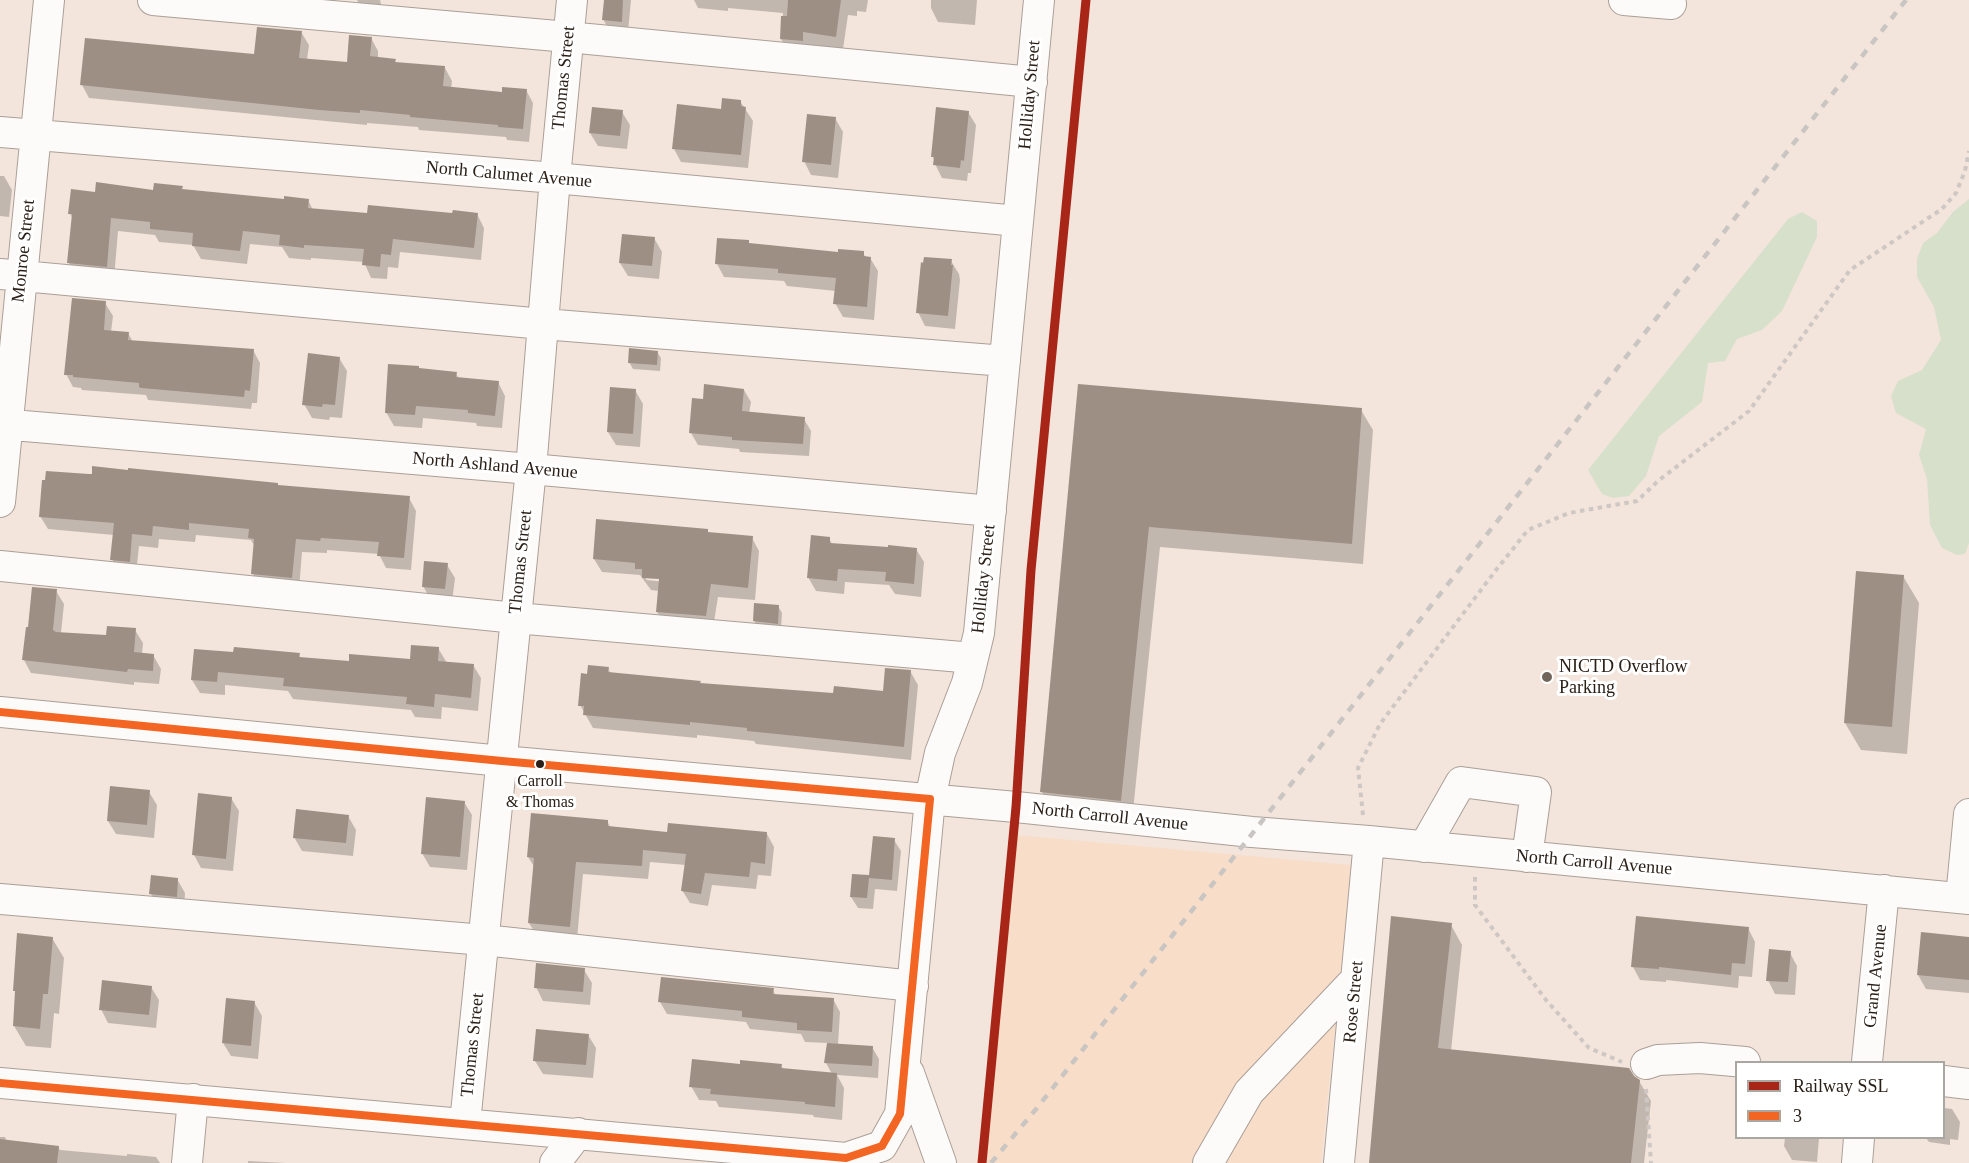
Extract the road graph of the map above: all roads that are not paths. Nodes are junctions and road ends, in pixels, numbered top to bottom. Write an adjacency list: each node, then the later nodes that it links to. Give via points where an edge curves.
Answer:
1 (50, 0): 10 (street, Monroe Street)
2 (153, 0): 7 (street)
3 (572, 0): 7 (street, Thomas Street)
4 (1039, 0): 8 (street, Holliday Street)
5 (1624, 0): 6 (street)
6 (1671, 4)
7 (568, 37): 8 (street); 11 (street, Thomas Street)
8 (1032, 82): 12 (street, Holliday Street)
9 (0, 132): 10 (street, North Calumet Avenue)
10 (36, 136): 11 (street, North Calumet Avenue); 13 (street, Monroe Street)
11 (555, 178): 12 (street, North Calumet Avenue); 14 (street, Thomas Street)
12 (1018, 221): 15 (street, Holliday Street)
13 (11, 275): 14 (street); 16 (street, Monroe Street)
14 (543, 324): 15 (street); 17 (street, Thomas Street)
15 (1005, 361): 19 (street, Holliday Street)
16 (4, 424): 17 (street, North Ashland Avenue); 18 (street, Monroe Street)
17 (531, 469): 19 (street, North Ashland Avenue); 21 (street, Thomas Street)
18 (0, 502)
19 (991, 511): 22 (street, Holliday Street, via 980,633)
20 (0, 566): 21 (street)
21 (516, 618): 22 (street); 24 (street, Thomas Street)
22 (973, 658): 25 (street, Holliday Street, via 940,753)
23 (0, 712): 24 (street, North Carroll Avenue)
24 (502, 761): 25 (street, North Carroll Avenue); 33 (street, Thomas Street)
25 (930, 799): 27 (street, North Carroll Avenue); 35 (street, Holliday Street)
26 (1969, 814): 32 (street)
27 (1369, 841): 28 (street, North Carroll Avenue); 34 (street, Rose Street)
28 (1424, 847): 29 (street, North Carroll Avenue); 29 (street, via 1461,782 1536,792)
29 (1527, 857): 30 (street, North Carroll Avenue)
30 (1884, 890): 32 (street, North Carroll Avenue); 37 (street, Grand Avenue)
31 (0, 899): 33 (street)
32 (1965, 899)
33 (484, 940): 35 (street); 44 (street, Thomas Street)
34 (1356, 980): 51 (street, via 1249,1092); 52 (street, Rose Street)
35 (913, 986): 38 (street, Holliday Street)
36 (1735, 1061): 39 (street, via 1700,1058)
37 (1867, 1061)
38 (905, 1064): 47 (street, Holliday Street, via 900,1114 882,1146 846,1158); 50 (street)
39 (1646, 1064)
40 (1945, 1081): 42 (street)
41 (0, 1083): 43 (street)
42 (1969, 1084)
43 (193, 1100): 44 (street); 48 (street)
44 (465, 1123): 45 (street)
45 (578, 1133): 47 (street); 49 (street)
46 (1859, 1139): 53 (street)
47 (681, 1153)
48 (187, 1163)
49 (555, 1163)
50 (941, 1163)
51 (1208, 1163)
52 (1339, 1163)
53 (1857, 1163)

